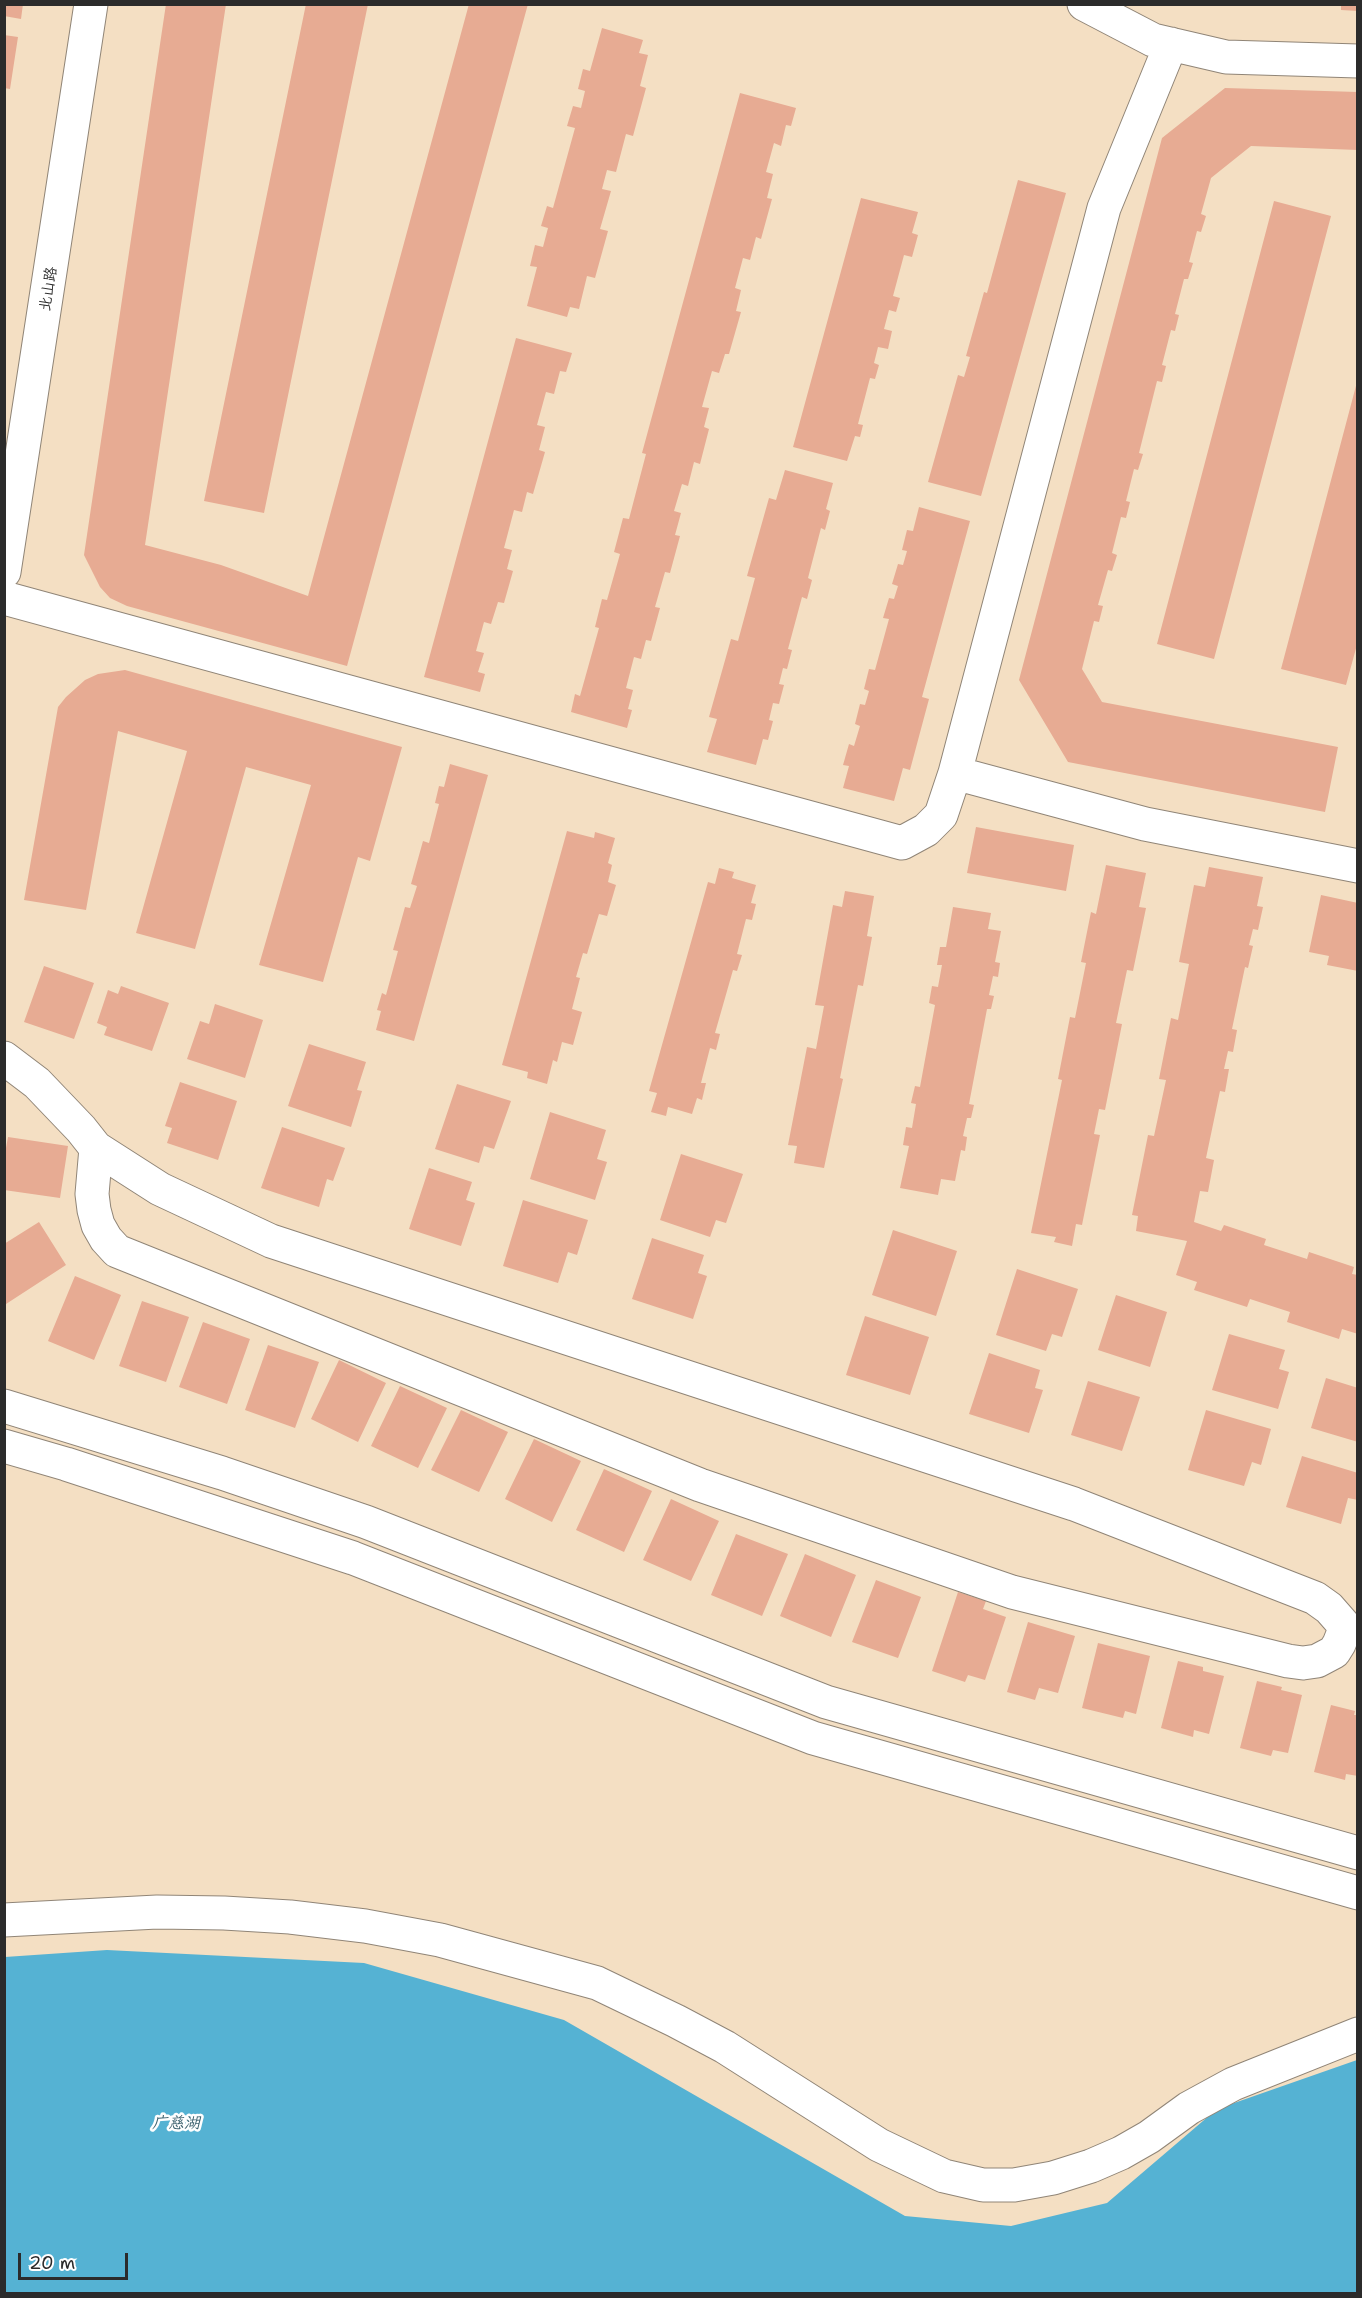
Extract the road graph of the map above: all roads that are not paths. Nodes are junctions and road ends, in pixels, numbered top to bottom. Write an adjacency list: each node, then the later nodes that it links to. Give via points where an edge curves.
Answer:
1 (91, 4): 5 (street, 北山路)
2 (1084, 4): 3 (street, via 1153,40)
3 (1171, 44): 4 (street, via 1226,57); 7 (street, via 1104,208)
4 (1358, 61)
5 (4, 572)
6 (4, 598): 7 (street, via 902,843 926,830 941,815)
7 (955, 773): 8 (street, via 1144,824)
8 (1358, 866)
9 (4, 1058): 10 (street, via 37,1083)
10 (96, 1148): 13 (street, via 160,1189 271,1241 1074,1504 1300,1590 1329,1608 1343,1624); 13 (street, via 94,1210 98,1225 117,1251 689,1481 1012,1593 1303,1663)
11 (4, 1406): 14 (street, via 366,1522 826,1702)
12 (4, 1446): 15 (street, via 353,1558 813,1738)
13 (1348, 1649)
14 (1358, 1853)
15 (1358, 1893)
16 (4, 1920): 17 (street, via 158,1912 290,1917 440,1941 586,1980 725,2048 879,2145 944,2176 983,2185 1014,2185 1091,2166 1140,2142 1233,2084)
17 (1358, 2034)

